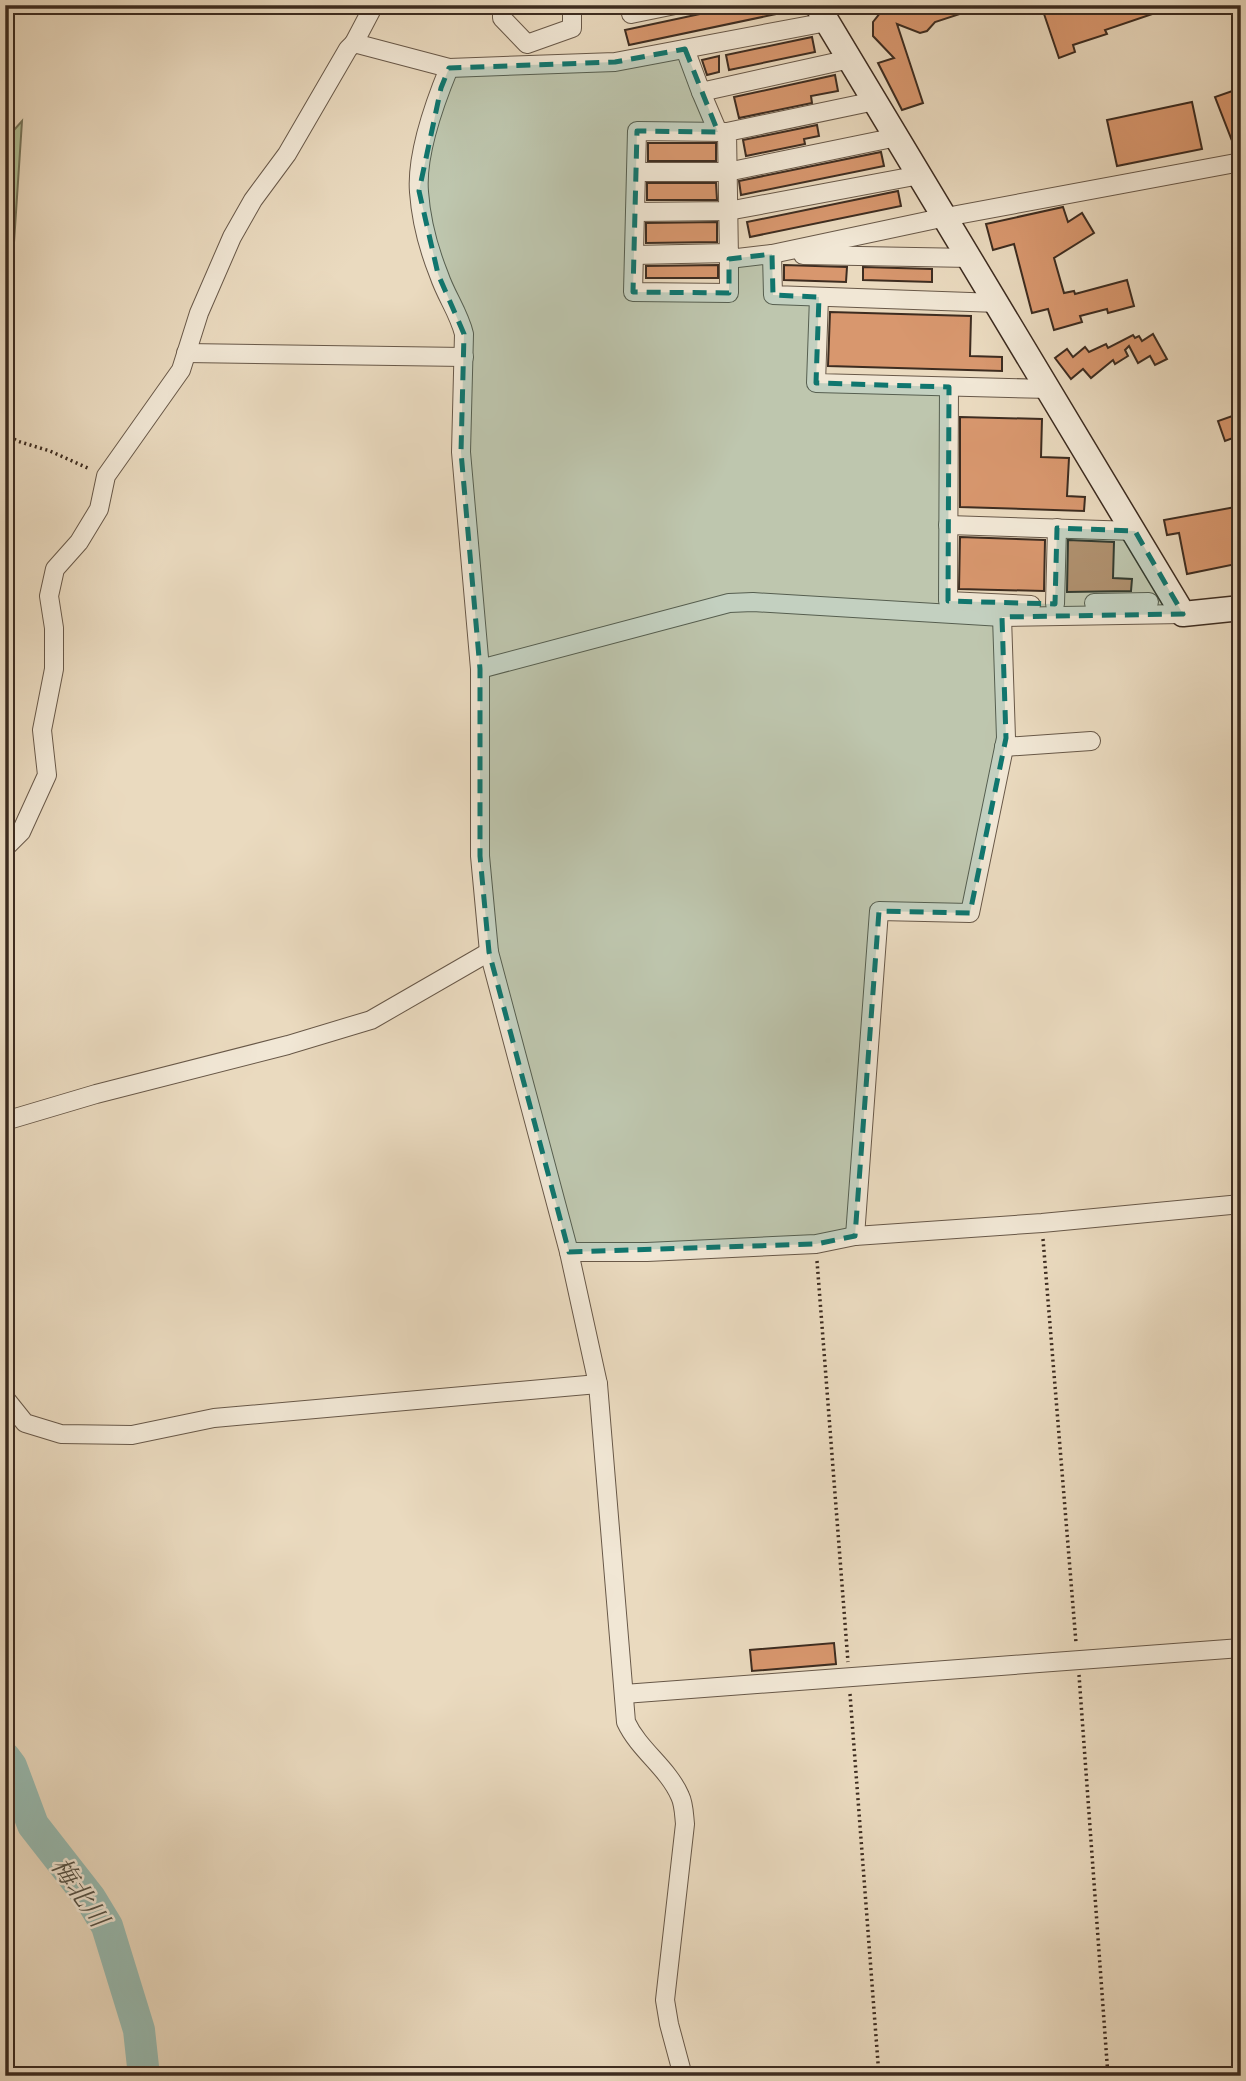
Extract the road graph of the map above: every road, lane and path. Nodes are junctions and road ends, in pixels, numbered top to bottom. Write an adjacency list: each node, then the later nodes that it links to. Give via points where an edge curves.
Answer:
1 (29, 5): 8 (path)
2 (374, 5): 9 (street)
3 (502, 5): 4 (street, via 502,18 527,44 572,28)
4 (572, 5)
5 (630, 5): 6 (street, via 631,14)
6 (675, 5)
7 (822, 14): 10 (street); 11 (street)
8 (5, 15)
9 (354, 43): 12 (street); 30 (street, via 232,237)
10 (685, 49): 12 (street, via 615,62); 13 (street)
11 (850, 60): 13 (street); 14 (street)
12 (449, 68): 31 (street, via 422,158 419,191 438,274 464,334)
13 (701, 92): 15 (street)
14 (875, 101): 15 (street); 16 (street)
15 (723, 132): 18 (street, via 637,131); 19 (street)
16 (897, 137): 19 (street); 20 (street)
17 (1241, 162): 23 (street)
18 (636, 172): 19 (street); 22 (street)
19 (727, 172): 21 (street)
20 (920, 175): 21 (street); 23 (street)
21 (728, 211): 22 (street); 26 (street)
22 (635, 212): 25 (street)
23 (946, 217): 24 (street); 27 (street)
24 (772, 254): 26 (street); 27 (street); 28 (street, via 772,295)
25 (634, 255): 26 (street); 26 (street, via 633,292 729,293)
26 (729, 256)
27 (971, 258): 29 (street)
28 (819, 297): 29 (street); 32 (street, via 816,383)
29 (998, 303): 33 (street)
30 (186, 353): 31 (street); 35 (street, via 181,370)
31 (464, 357): 44 (street, via 461,452)
32 (949, 387): 33 (street); 36 (street)
33 (1050, 389): 38 (street)
34 (5, 433): 35 (path)
35 (106, 476): 47 (street, via 99,509 55,569 49,596 54,669 42,730 47,775 22,832)
36 (948, 525): 37 (street); 40 (street, via 948,601)
37 (1058, 528): 38 (street); 40 (street)
38 (1135, 531): 42 (street)
39 (1149, 602): 40 (street)
40 (1055, 604)
41 (1241, 608): 42 (street)
42 (1183, 614): 43 (street)
43 (1002, 617): 44 (street, via 729,603); 46 (street)
44 (480, 668): 48 (street, via 480,856)
45 (1091, 741): 46 (street)
46 (1004, 747): 51 (street, via 970,913 879,911)
47 (5, 848)
48 (489, 952): 49 (street, via 371,1020); 52 (street)
49 (5, 1121)
50 (1241, 1204): 51 (street)
51 (855, 1236): 52 (street, via 816,1244)
52 (569, 1252): 53 (street)
53 (598, 1384): 54 (street, via 214,1418 132,1435 61,1434 25,1423); 56 (street)
54 (5, 1398)
55 (1241, 1648): 56 (street)
56 (624, 1695): 57 (street, via 632,1735 671,1782 684,1810 665,2000)
57 (683, 2076)

